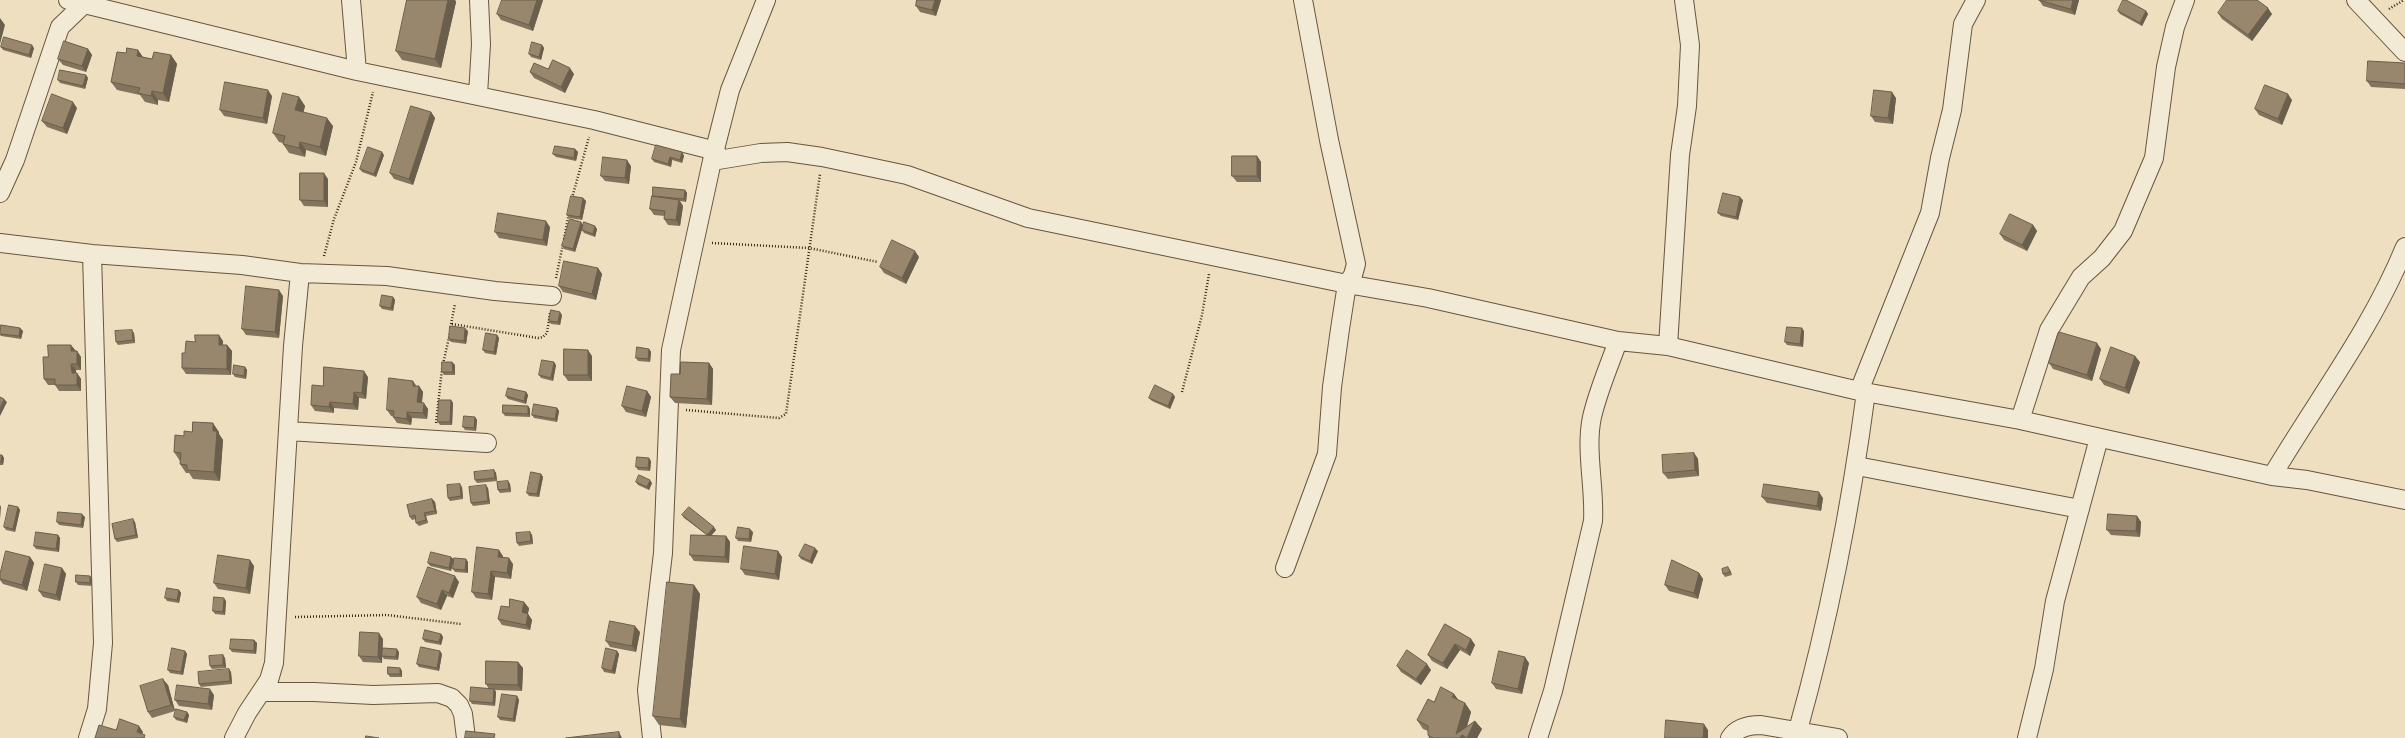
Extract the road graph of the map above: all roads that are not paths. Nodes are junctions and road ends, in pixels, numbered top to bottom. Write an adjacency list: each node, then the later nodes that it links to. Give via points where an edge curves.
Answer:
1 (351, 0): 11 (street)
2 (479, 0): 12 (street, via 481,44)
3 (766, 0): 13 (street, via 730,90)
4 (1303, 0): 19 (street, via 1329,140 1356,264)
5 (1684, 0): 22 (street, via 1690,44 1687,106 1679,162)
6 (1976, 0): 23 (street, via 1963,24 1952,110 1930,213)
7 (2185, 0): 24 (street, via 2175,27 2166,67 2154,158 2123,231 2102,258 2081,277 2049,330)
8 (2356, 0): 10 (street)
9 (77, 2): 11 (street); 14 (street, via 60,27 15,160)
10 (2405, 52)
11 (357, 71): 12 (street)
12 (478, 95): 13 (street, via 594,120)
13 (714, 156): 19 (street, via 787,152 822,157 907,175 1028,218); 38 (street, via 670,350 663,553 647,690)
14 (0, 193)
15 (0, 243): 17 (street)
16 (2405, 247): 29 (street, via 2394,275 2362,334)
17 (92, 254): 18 (street, via 242,265); 35 (street, via 103,643 97,709)
18 (300, 273): 20 (street, via 387,276 495,292); 25 (street)
19 (1347, 284): 21 (street, via 1435,300); 32 (street, via 1332,387 1327,454)
20 (552, 296)
21 (1618, 341): 22 (street); 39 (street, via 1592,418 1590,436 1593,521 1553,691)
22 (1668, 346): 23 (street)
23 (1863, 391): 24 (street); 28 (street)
24 (2020, 420): 26 (street)
25 (288, 431): 27 (street); 33 (street, via 274,663 269,680)
26 (2099, 438): 29 (street); 31 (street)
27 (487, 443)
28 (1857, 466): 31 (street); 34 (street, via 1819,653)
29 (2272, 476): 30 (street, via 2307,480)
30 (2405, 500)
31 (2080, 509): 42 (street, via 2055,601 2044,669)
32 (1285, 568)
33 (261, 692): 36 (street); 37 (street, via 373,696 438,694 452,698 459,705 463,714)
34 (1798, 730): 40 (street, via 1749,725 1741,728); 41 (street)
35 (88, 738)
36 (234, 738)
37 (466, 738)
38 (652, 738)
39 (1538, 738)
40 (1730, 738)
41 (1838, 738)
42 (2027, 738)

